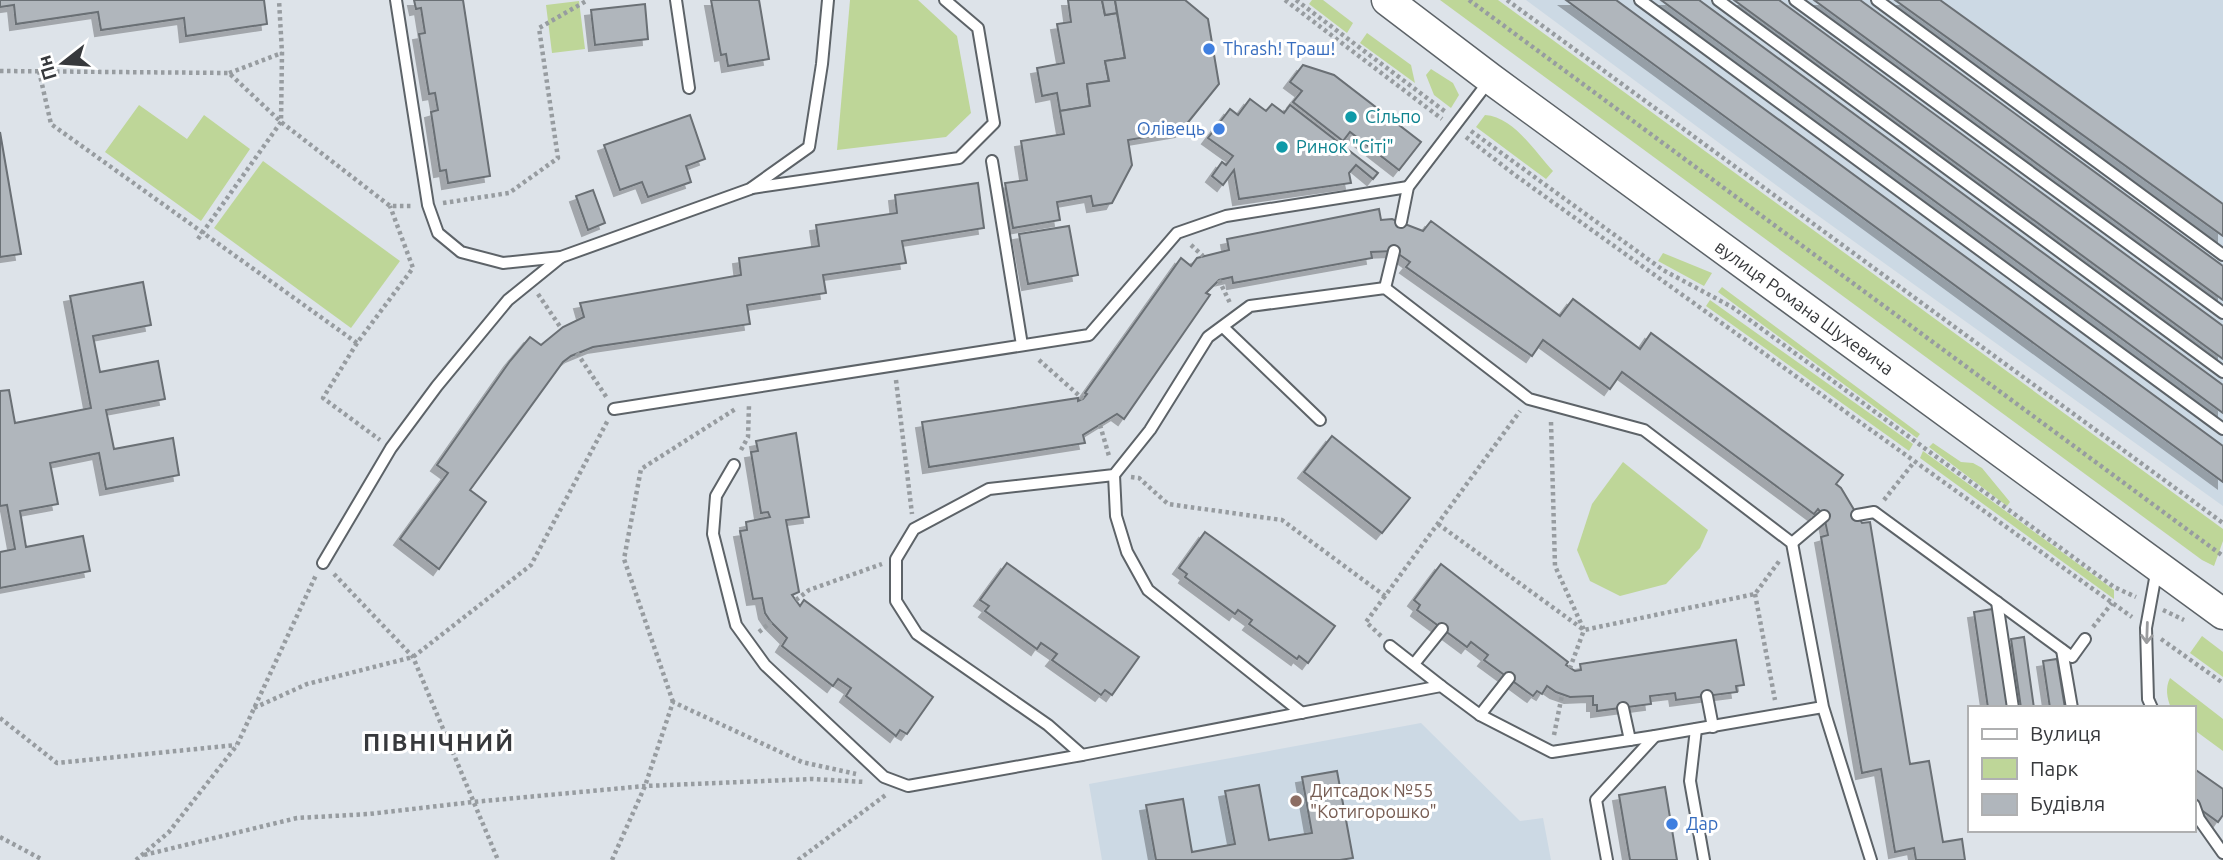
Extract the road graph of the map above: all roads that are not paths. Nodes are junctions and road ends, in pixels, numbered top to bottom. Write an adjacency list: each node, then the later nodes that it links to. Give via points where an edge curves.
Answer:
1 (396, 0): 18 (lane, via 428,205 438,233 461,252 503,263)
2 (676, 0): 11 (lane)
3 (828, 0): 14 (lane, via 808,147)
4 (945, 0): 14 (lane, via 978,28 994,123 959,158)
5 (1387, 0): 10 (main road, вулиця Романа Шухевича)
6 (1640, 0): 26 (lane)
7 (1718, 0): 23 (lane)
8 (1795, 0): 20 (lane)
9 (1877, 0): 17 (lane)
10 (1490, 79): 13 (lane); 33 (main road, вулиця Романа Шухевича)
11 (689, 88)
12 (992, 161): 22 (lane)
13 (1408, 187): 15 (lane); 22 (lane, via 1226,216 1177,233 1089,335)
14 (750, 189): 18 (lane)
15 (1401, 222)
16 (1394, 251): 19 (lane)
17 (2223, 255)
18 (561, 257): 32 (lane, via 508,300 437,386 391,448)
19 (1385, 288): 21 (lane, via 1251,306); 31 (lane, via 1529,399 1644,430)
20 (2223, 313)
21 (1223, 327): 25 (lane); 28 (lane, via 1208,337 1150,430)
22 (1023, 345): 24 (lane)
23 (2223, 372)
24 (614, 409)
25 (1320, 420)
26 (2223, 429)
27 (734, 465): 55 (lane, via 716,496 713,534 736,625 765,666 884,777 908,786)
28 (1114, 475): 49 (lane, via 1116,516 1126,552 1148,590); 55 (lane, via 989,489 914,529 896,559 896,601 917,634 1048,724)
29 (1857, 515): 34 (lane, via 1874,512)
30 (1824, 516): 31 (lane)
31 (1792, 543): 47 (lane)
32 (323, 563)
33 (2157, 566): 35 (main road, вулиця Романа Шухевича); 46 (lane, one-way to 46, via 2147,628)
34 (1997, 602): 39 (lane); 44 (lane)
35 (2223, 614)
36 (1442, 629): 40 (lane)
37 (2085, 639): 39 (lane, via 2072,657)
38 (1391, 646): 40 (lane)
39 (2062, 650): 45 (lane)
40 (1414, 664): 42 (lane)
41 (1508, 678): 50 (lane)
42 (1441, 686): 49 (lane); 50 (lane)
43 (1707, 696): 51 (lane)
44 (2013, 706)
45 (2072, 706)
46 (2151, 706)
47 (1823, 707): 51 (lane); 60 (lane)
48 (1623, 708): 54 (lane)
49 (1302, 713): 55 (lane)
50 (1480, 715): 54 (lane, via 1552,752)
51 (1713, 727): 52 (lane)
52 (1696, 729): 53 (lane); 59 (lane, via 1690,781)
53 (1655, 736): 54 (lane); 58 (lane, via 1597,800)
54 (1630, 740)
55 (1082, 755)
56 (2195, 808): 57 (lane)
57 (2223, 853)
58 (1607, 860)
59 (1703, 860)
60 (1871, 860)

